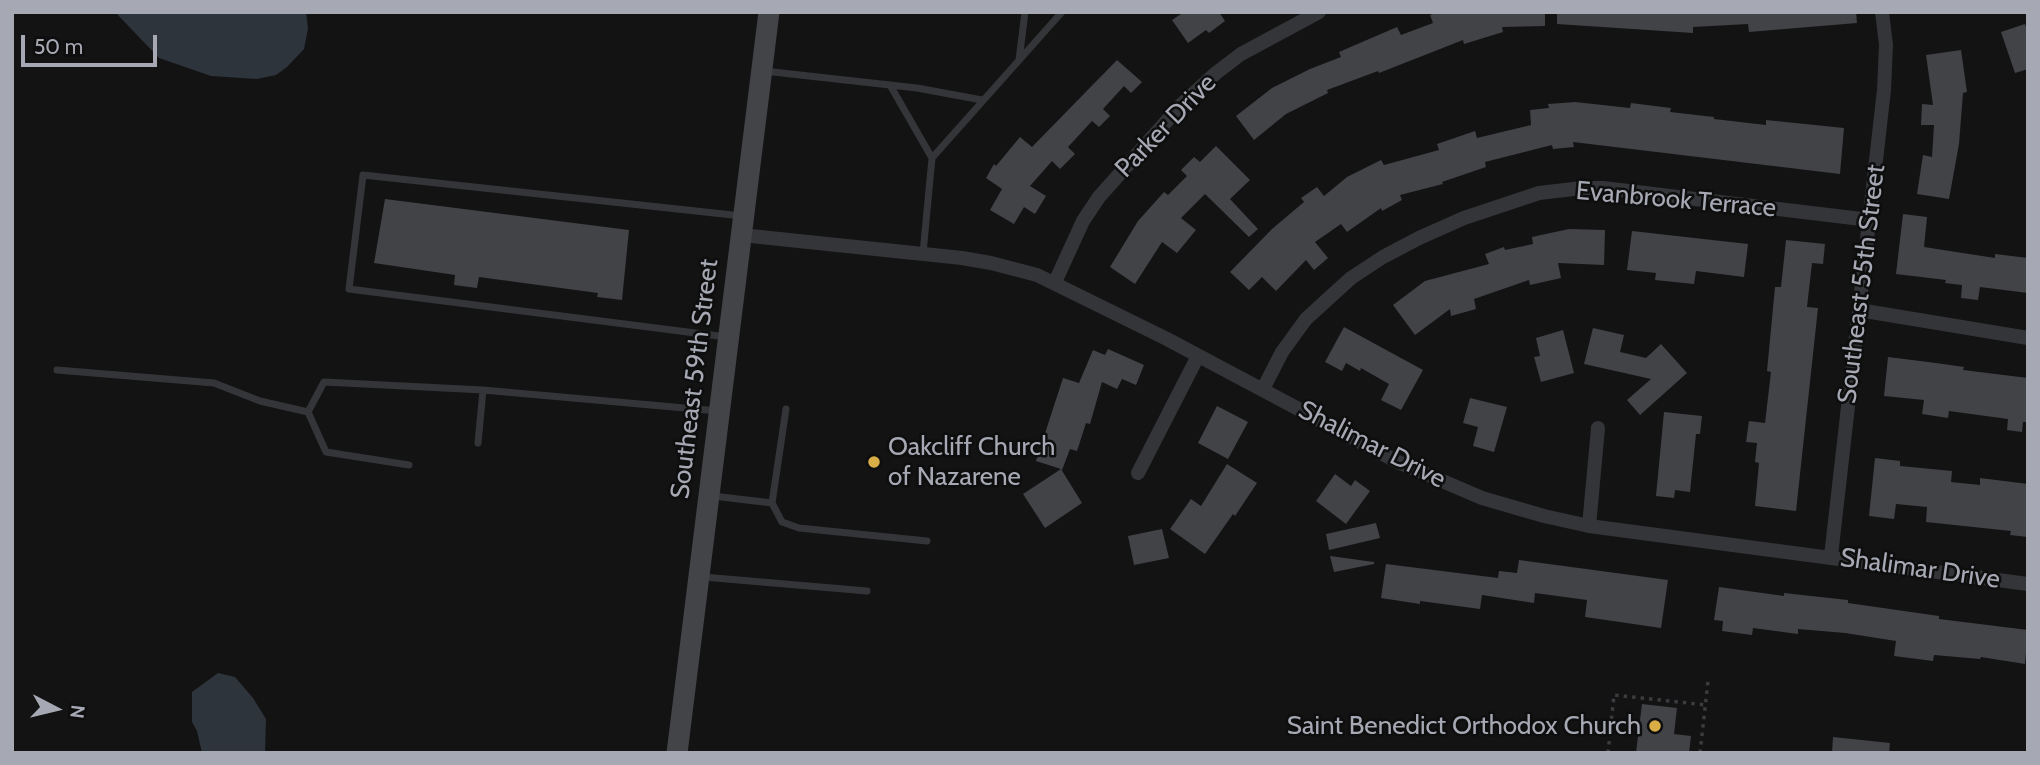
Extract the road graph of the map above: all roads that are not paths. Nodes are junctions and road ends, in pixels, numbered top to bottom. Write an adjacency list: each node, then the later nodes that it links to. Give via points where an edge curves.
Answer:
1 (769, 12): 8 (main road, Southeast 59th Street)
2 (1025, 12): 7 (lane)
3 (1062, 12): 7 (lane)
4 (1319, 12): 6 (street, Parker Drive)
5 (1882, 12): 12 (street, Southeast 55th Street, via 1884,90)
6 (1297, 17): 15 (street, Parker Drive, via 1216,73 1154,134 1099,197)
7 (1019, 61): 10 (lane)
8 (761, 71): 9 (lane); 13 (main road, Southeast 59th Street)
9 (890, 85): 10 (lane); 11 (lane)
10 (982, 100): 11 (lane)
11 (932, 158): 14 (lane)
12 (1870, 220): 16 (street, Southeast 55th Street); 21 (street, Evanbrook Terrace, via 1627,190 1582,188 1539,193 1419,238 1351,278 1306,319)
13 (742, 226): 14 (street, Shalimar Drive); 17 (main road, Southeast 59th Street); 17 (lane, via 363,175 349,289)
14 (922, 254): 15 (street, Shalimar Drive, via 991,263)
15 (1055, 282): 19 (street, Shalimar Drive)
16 (1859, 310): 18 (street); 34 (street, Southeast 55th Street)
17 (728, 337): 24 (main road, Southeast 59th Street)
18 (2028, 338)
19 (1198, 356): 21 (street, Shalimar Drive); 29 (street)
20 (57, 370): 25 (lane, via 214,383 260,401)
21 (1263, 389): 32 (street, Shalimar Drive, via 1398,461 1471,493)
22 (483, 390): 24 (lane); 25 (lane, via 324,382); 27 (lane)
23 (786, 409): 31 (lane)
24 (719, 411): 30 (main road, Southeast 59th Street)
25 (308, 412): 28 (lane, via 326,452)
26 (1598, 428): 32 (street)
27 (478, 443)
28 (409, 465)
29 (1138, 473)
30 (708, 495): 31 (lane); 35 (main road, Southeast 59th Street)
31 (772, 503): 33 (lane, via 782,522 799,528)
32 (1589, 526): 34 (street, Shalimar Drive)
33 (927, 541)
34 (1831, 556): 36 (street, Shalimar Drive)
35 (698, 577): 37 (lane); 38 (main road, Southeast 59th Street)
36 (2028, 584)
37 (867, 591)
38 (677, 753)

